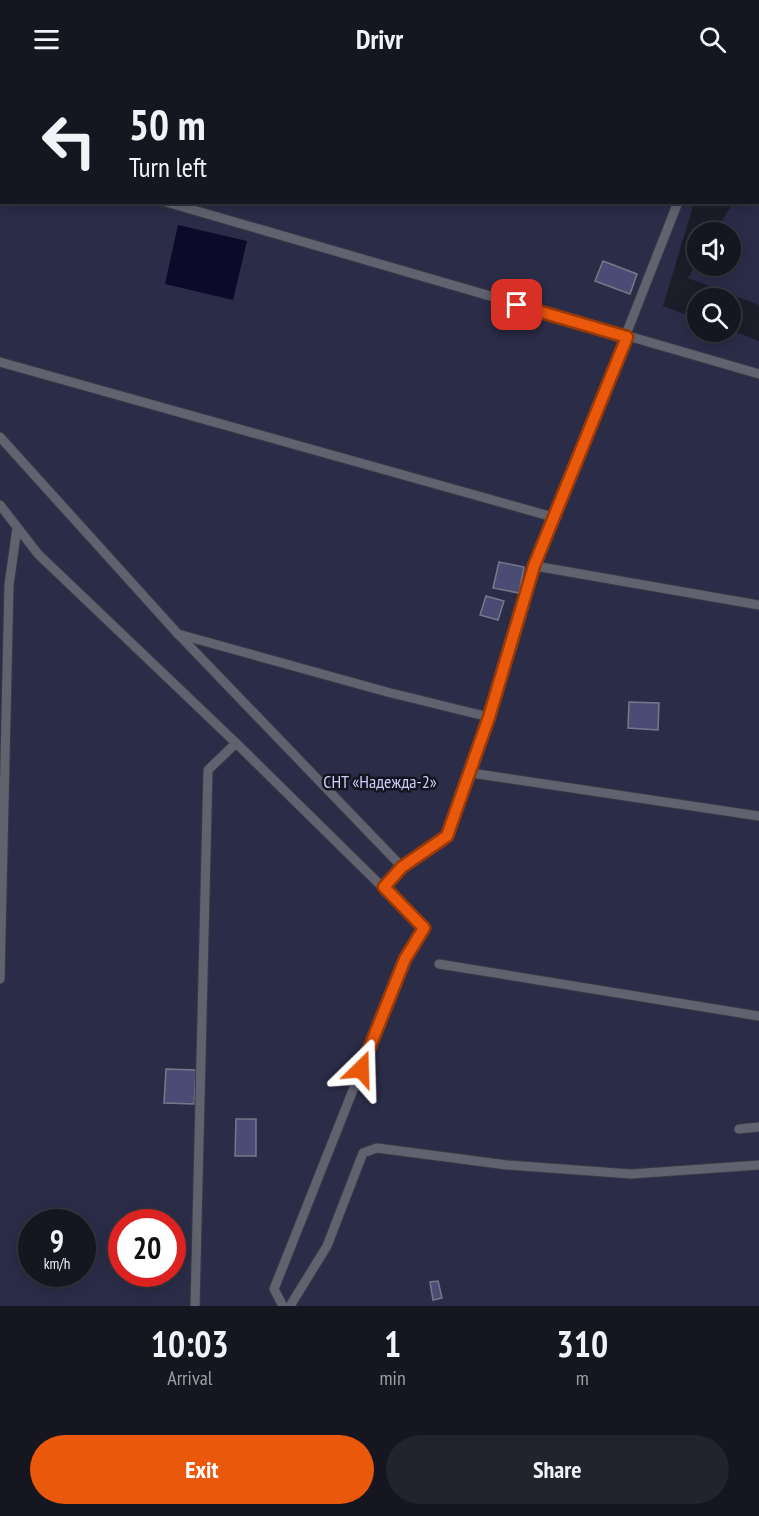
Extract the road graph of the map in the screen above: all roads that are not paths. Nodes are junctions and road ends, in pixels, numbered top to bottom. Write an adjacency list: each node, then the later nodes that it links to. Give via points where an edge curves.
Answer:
1 (173, 204): 3 (lane)
2 (677, 204): 3 (lane)
3 (627, 337): 5 (lane); 8 (lane)
4 (0, 362): 8 (lane)
5 (759, 374)
6 (0, 437): 12 (lane)
7 (0, 505): 9 (lane)
8 (553, 518): 10 (lane)
9 (17, 528): 14 (lane, via 38,554); 20 (lane, via 9,585)
10 (534, 566): 11 (lane); 13 (lane)
11 (759, 604)
12 (178, 634): 13 (lane, via 387,693); 17 (lane)
13 (489, 717): 15 (lane)
14 (236, 743): 18 (lane); 25 (lane, via 208,770)
15 (471, 773): 16 (lane); 17 (lane, via 447,836)
16 (759, 816)
17 (402, 867): 18 (lane)
18 (384, 887): 26 (lane, via 424,928 405,959 274,1289)
19 (439, 964): 21 (lane)
20 (0, 979)
21 (759, 1016)
22 (759, 1126): 23 (lane)
23 (739, 1129)
24 (759, 1165): 27 (lane, via 631,1174 507,1165 378,1148 363,1153 327,1246)
25 (195, 1306)
26 (283, 1306)
27 (290, 1306)

